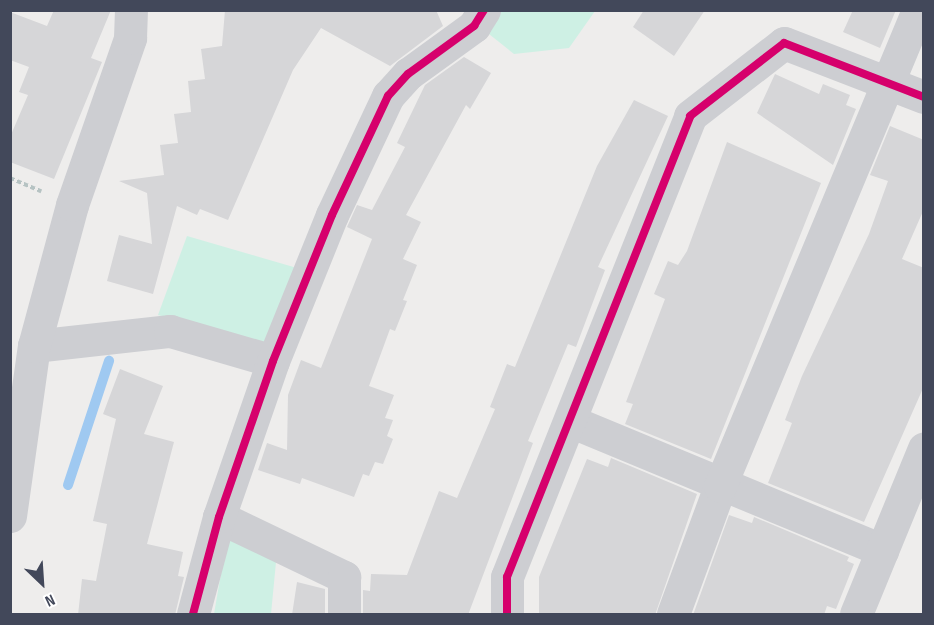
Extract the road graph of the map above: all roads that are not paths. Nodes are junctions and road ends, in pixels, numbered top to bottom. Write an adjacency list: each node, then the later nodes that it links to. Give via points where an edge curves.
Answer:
1 (131, 10): 6 (street, via 130,38 72,205)
2 (484, 10): 7 (street, via 474,26 408,74 388,96 332,215)
3 (918, 10): 4 (street)
4 (888, 84): 5 (street); 8 (street, via 784,43 690,116); 10 (street)
5 (924, 97)
6 (34, 346): 7 (street, via 171,331); 11 (street)
7 (273, 361): 12 (street)
8 (570, 421): 10 (street); 16 (street, via 507,577)
9 (924, 448): 13 (street)
10 (720, 486): 13 (street); 17 (street)
11 (10, 516)
12 (219, 517): 14 (street); 15 (street, via 344,577)
13 (882, 550): 18 (street)
14 (193, 615)
15 (344, 615)
16 (507, 615)
17 (673, 615)
18 (856, 615)

